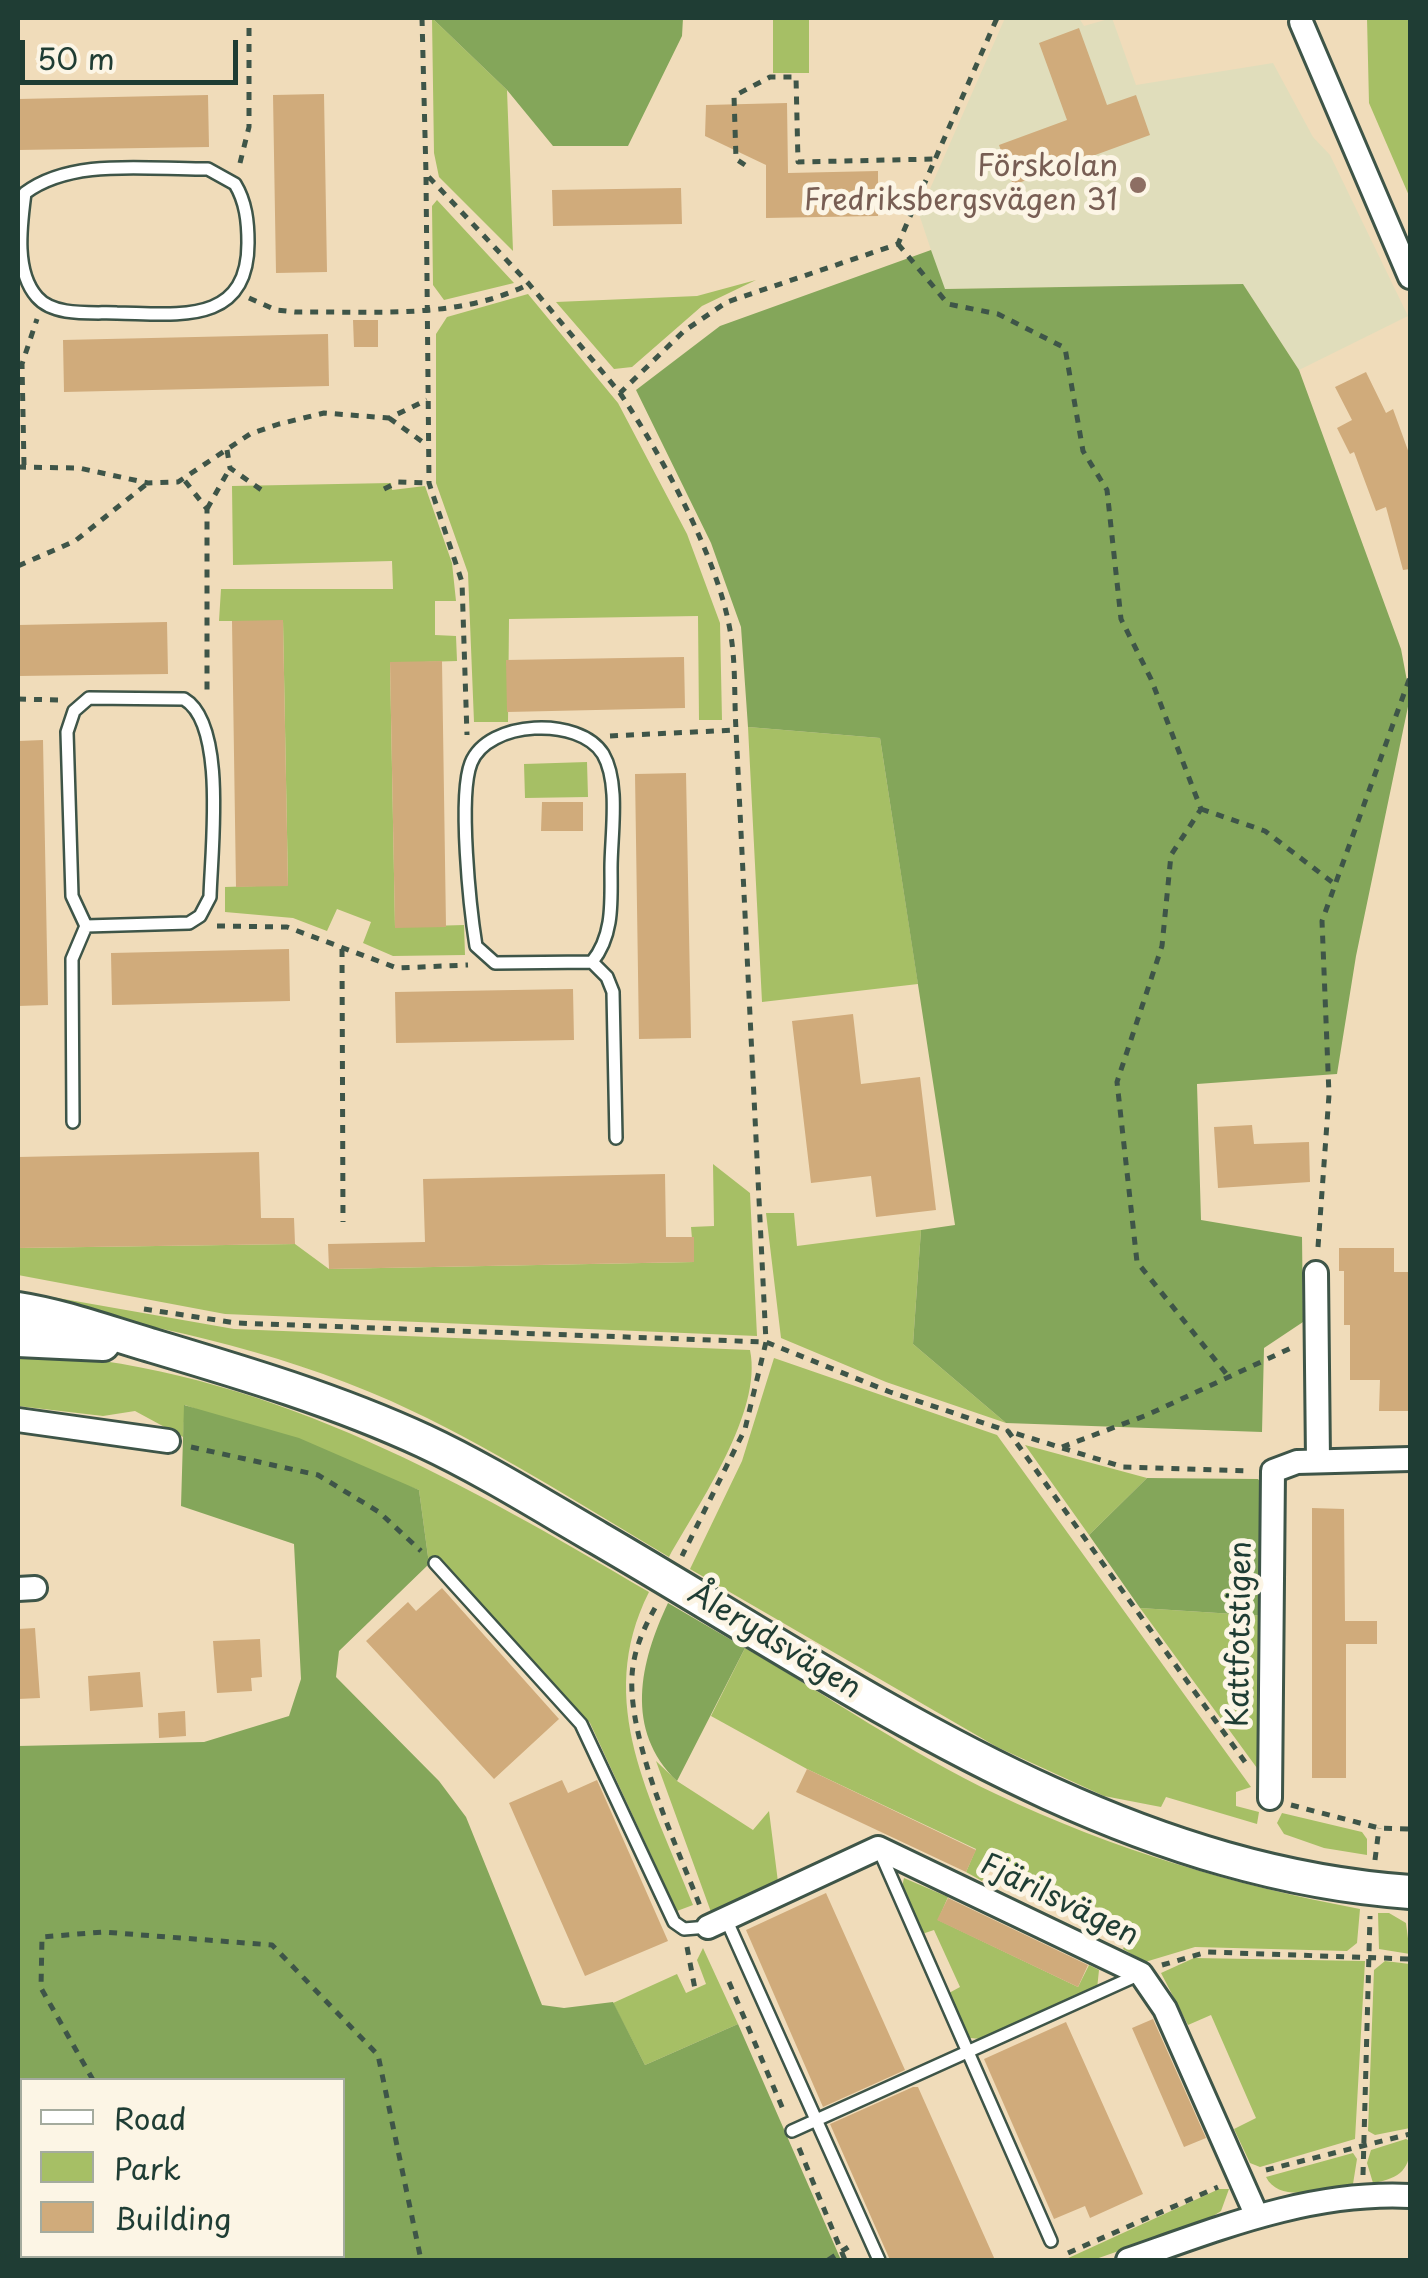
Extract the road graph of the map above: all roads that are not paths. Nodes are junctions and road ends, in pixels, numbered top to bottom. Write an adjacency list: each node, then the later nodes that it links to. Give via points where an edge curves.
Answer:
1 (1301, 20): 3 (street)
2 (21, 190): 2 (lane, via 24,270 46,304 81,312 193,314 237,290 248,264 242,196 228,177 208,169 70,172)
3 (1410, 277)
4 (86, 926): 4 (lane, via 72,896 66,740 81,702 174,696 201,714 210,741 210,897 200,916 179,925); 6 (lane, via 72,959)
5 (592, 962): 5 (lane, via 608,933 611,901 611,790 604,757 577,733 496,736 468,770 472,919 482,955 496,963); 7 (lane, via 613,992)
6 (73, 1122)
7 (616, 1138)
8 (1316, 1273): 15 (street)
9 (18, 1310): 11 (main road, Ålerydsvägen)
10 (18, 1340): 11 (main road, Ålerydsvägen)
11 (153, 1346): 19 (main road, Ålerydsvägen, via 276,1381 426,1442 912,1724 1064,1802 1244,1865)
12 (18, 1420): 13 (street)
13 (168, 1441)
14 (1410, 1458): 15 (street)
15 (1318, 1461): 17 (street, Kattfotstigen, via 1273,1471)
16 (435, 1563): 20 (lane, via 580,1724 674,1922)
17 (1270, 1798)
18 (878, 1848): 20 (street); 21 (street, Fjärilsvägen); 22 (lane)
19 (1410, 1892)
20 (706, 1925): 23 (lane)
21 (1141, 1974): 22 (lane); 26 (street, Fjärilsvägen, via 1165,2008)
22 (969, 2052): 23 (lane); 27 (lane)
23 (815, 2120): 24 (lane); 28 (lane)
24 (792, 2131)
25 (1410, 2196): 26 (street, via 1363,2196)
26 (1256, 2214): 29 (street)
27 (1051, 2241)
28 (878, 2260)
29 (1128, 2260)

